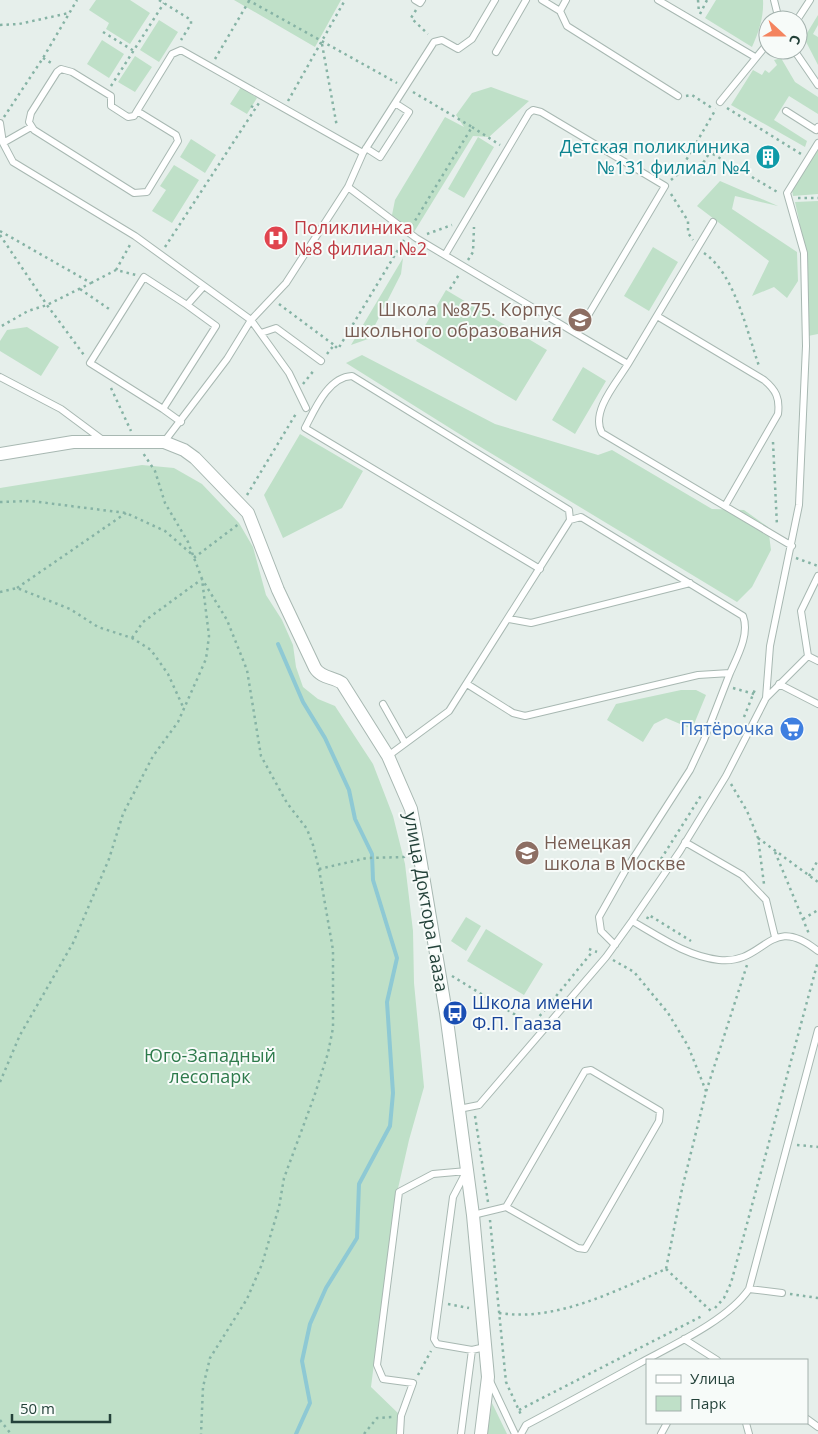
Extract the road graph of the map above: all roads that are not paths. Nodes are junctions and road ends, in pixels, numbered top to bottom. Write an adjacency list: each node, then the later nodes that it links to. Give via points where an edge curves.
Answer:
1 (495, 0): 14 (lane, via 472,38 458,50 442,40 434,42)
2 (526, 0): 7 (lane)
3 (542, 0): 6 (lane)
4 (566, 0): 6 (lane)
5 (658, 0): 9 (lane)
6 (560, 11): 12 (lane, via 567,26)
7 (496, 52)
8 (758, 54): 9 (lane)
9 (755, 57): 13 (lane)
10 (801, 60): 11 (lane)
11 (818, 85)
12 (678, 96)
13 (720, 102)
14 (395, 103): 22 (lane); 22 (lane, via 409,112 380,157)
15 (137, 111): 18 (lane, via 128,117 110,106 112,98 107,93 61,69 32,113); 18 (lane, via 176,136 178,141 149,190 142,194 134,193); 22 (lane, via 172,54 186,51)
16 (786, 111): 19 (lane, via 816,130)
17 (0, 122): 21 (lane)
18 (31, 127): 21 (lane)
19 (818, 127)
20 (818, 142): 43 (lane, via 787,193 804,253 806,346 799,505)
21 (3, 143): 26 (lane, via 13,162 135,236)
22 (364, 151): 23 (lane)
23 (348, 187): 25 (lane); 29 (lane, via 286,283)
24 (712, 222): 28 (lane)
25 (444, 255): 31 (lane); 31 (lane, via 529,113 537,110 665,186)
26 (203, 287): 27 (lane); 29 (lane)
27 (187, 305): 36 (lane, via 216,326); 36 (lane, via 144,277 90,363)
28 (657, 316): 33 (lane); 41 (lane, via 764,380 776,393 778,414)
29 (251, 320): 30 (lane); 37 (lane, via 227,360)
30 (260, 333): 32 (lane, via 276,328); 35 (lane, via 289,373)
31 (577, 334): 33 (lane)
32 (321, 361)
33 (628, 364): 41 (lane, via 600,413 598,421 602,433)
34 (0, 377): 38 (lane, via 61,409)
35 (305, 404)
36 (163, 409): 37 (lane)
37 (181, 422): 39 (lane)
38 (105, 442): 39 (street, улица Доктора Гааза); 40 (street, улица Доктора Гааза, via 73,442)
39 (164, 442): 57 (street, улица Доктора Гааза, via 195,458 248,512 278,590 314,668 318,674 342,683)
40 (0, 454)
41 (725, 506): 43 (lane)
42 (570, 520): 44 (lane); 44 (lane, via 569,510 352,376 343,376 333,382 313,412 305,428); 46 (lane, via 582,517)
43 (792, 546): 53 (lane, via 770,646)
44 (540, 570): 47 (lane)
45 (818, 576): 48 (lane, via 801,611)
46 (690, 583): 47 (lane, via 531,624); 50 (lane, via 743,616 746,624)
47 (509, 619): 51 (lane)
48 (808, 656): 49 (lane); 52 (lane)
49 (818, 661)
50 (730, 673): 51 (lane, via 698,675 525,716 513,714); 61 (lane, via 690,770 625,871 600,917 601,932)
51 (467, 684): 56 (lane, via 449,711)
52 (780, 684): 53 (lane); 55 (lane)
53 (766, 698): 58 (lane, via 726,776)
54 (383, 704): 56 (lane)
55 (818, 704)
56 (405, 742): 57 (lane)
57 (388, 756): 64 (street, улица Доктора Гааза, via 411,809)
58 (685, 842): 59 (lane); 60 (lane, via 742,875 766,900)
59 (632, 921): 60 (lane, via 691,954 721,960 749,956); 61 (lane)
60 (775, 937): 62 (lane, via 792,935)
61 (615, 945): 64 (lane, via 479,1105)
62 (816, 950)
63 (818, 1030): 68 (lane)
64 (464, 1108): 65 (street, улица Доктора Гааза)
65 (466, 1171): 67 (street, улица Доктора Гааза); 72 (lane, via 453,1197 434,1339 437,1344); 77 (lane, via 433,1174 399,1192 377,1365 384,1379 413,1383 401,1416)
66 (506, 1206): 66 (lane, via 585,1071 592,1070 660,1111 660,1120 584,1249); 67 (lane)
67 (472, 1215): 71 (street, улица Доктора Гааза)
68 (749, 1289): 69 (lane); 70 (lane, via 731,1310)
69 (782, 1293)
70 (684, 1339): 73 (lane); 74 (lane)
71 (486, 1346): 72 (lane); 76 (street, улица Доктора Гааза)
72 (472, 1350): 78 (lane)
73 (648, 1359)
74 (715, 1359)
75 (646, 1360): 81 (lane, via 526,1426)
76 (488, 1377): 79 (street, улица Доктора Гааза); 80 (lane)
77 (400, 1434)
78 (461, 1434)
79 (481, 1434)
80 (514, 1434)
81 (521, 1434)

